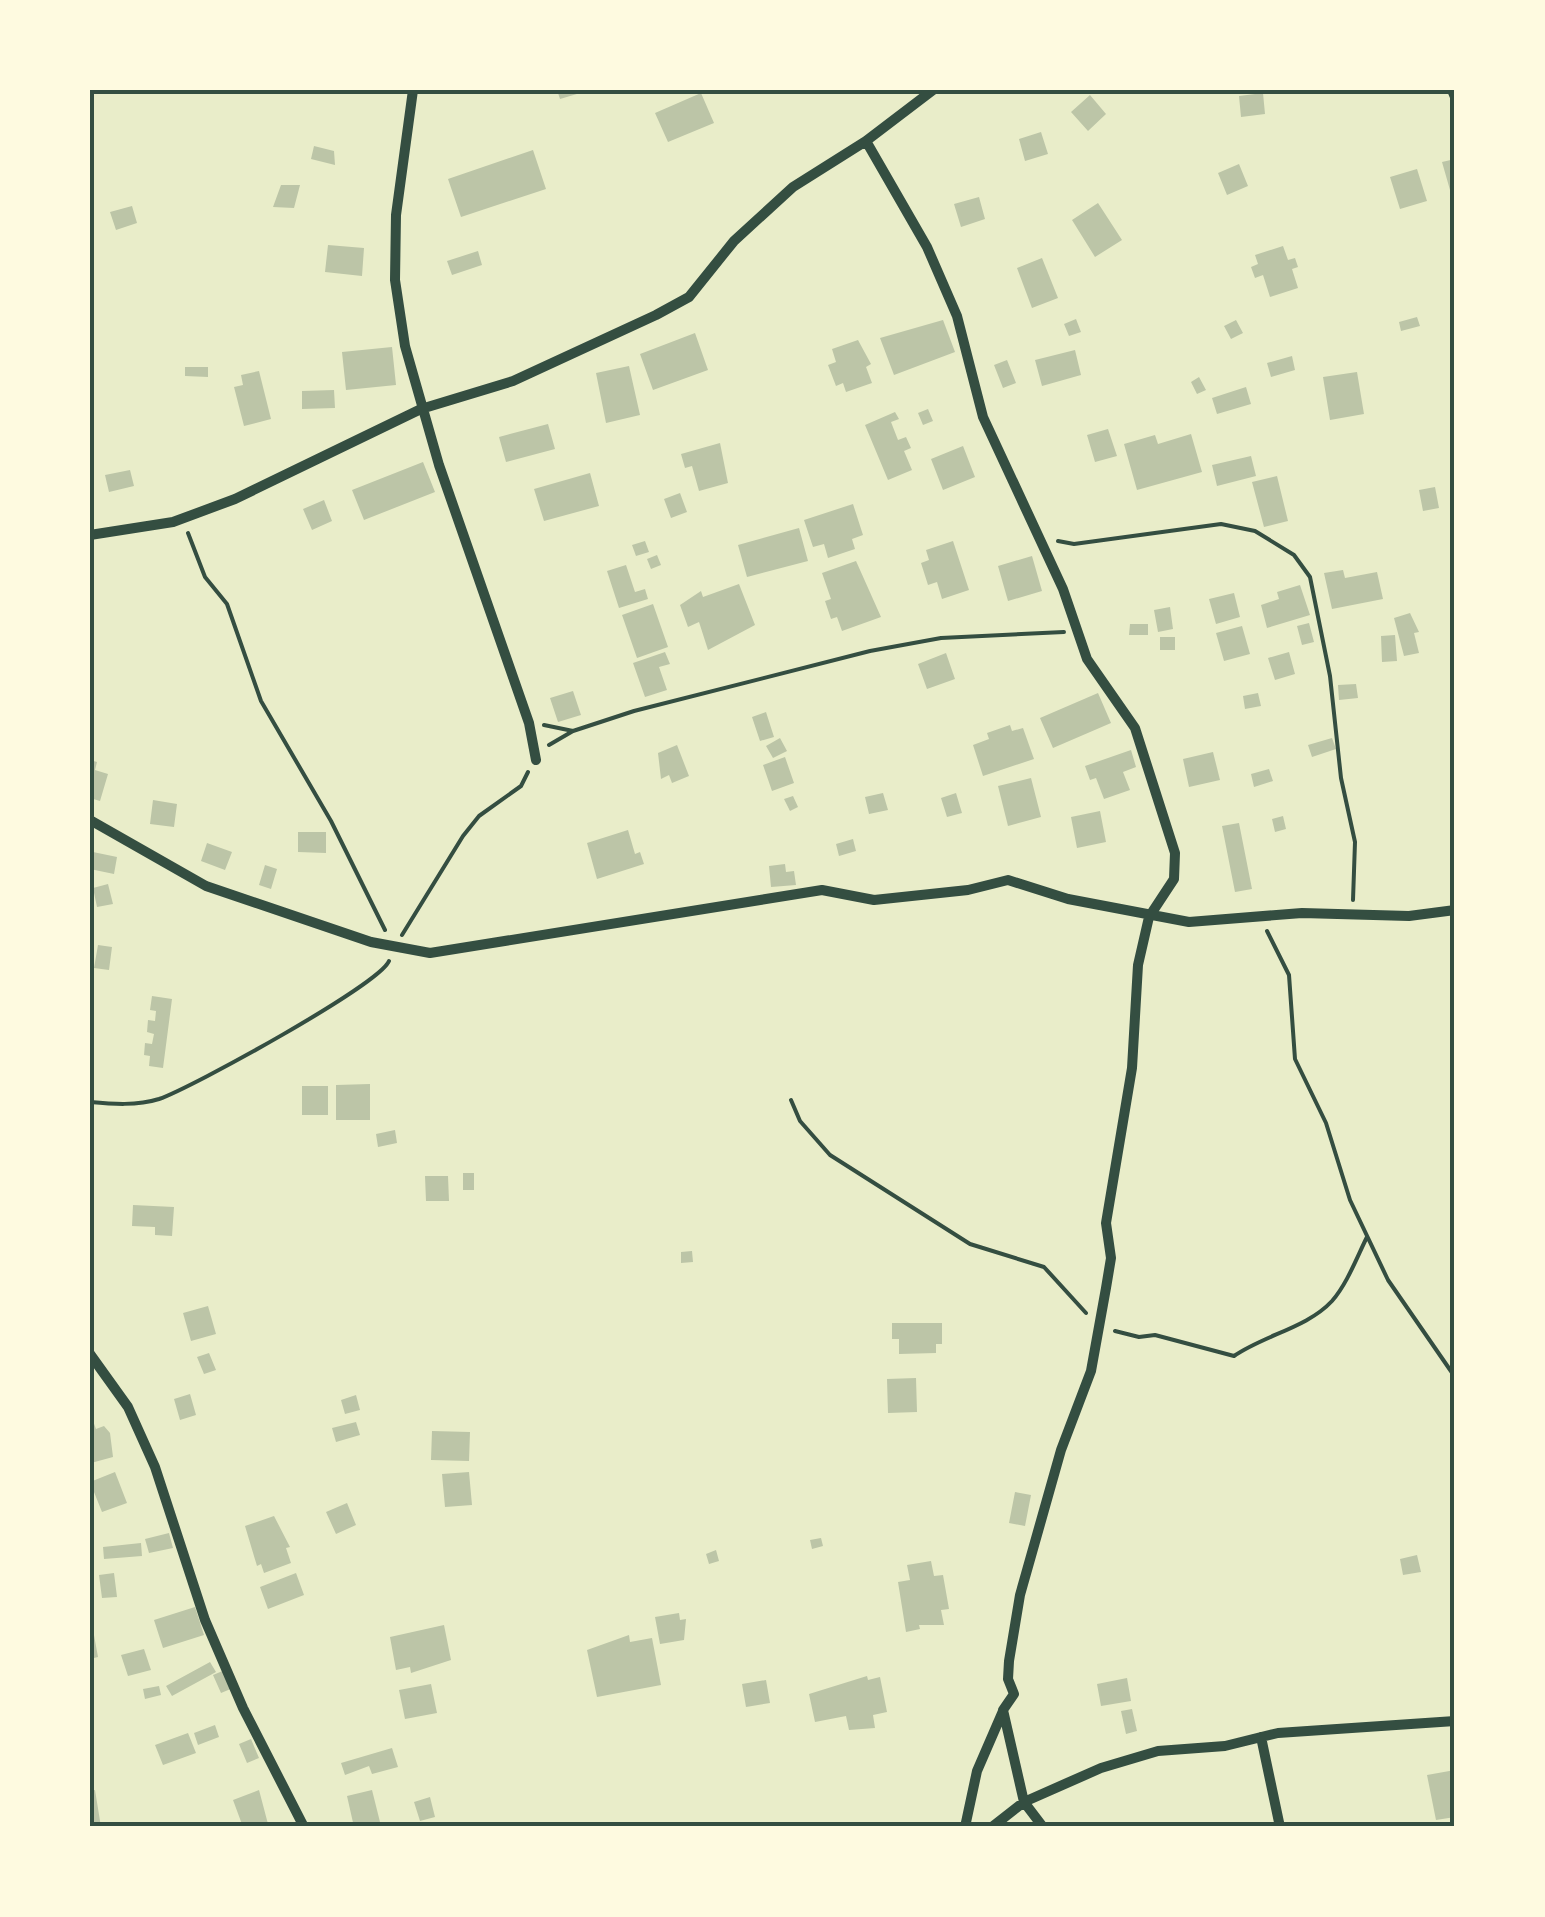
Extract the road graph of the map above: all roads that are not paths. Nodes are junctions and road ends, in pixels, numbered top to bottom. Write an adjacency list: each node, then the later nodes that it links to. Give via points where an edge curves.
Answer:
1 (413, 90): 4 (street, via 396,215 395,280)
2 (933, 90): 3 (street)
3 (866, 141): 4 (street, via 774,203 689,296 582,352); 9 (street, via 927,246 957,316 983,417 1063,589 1076,632 1134,728 1175,854 1174,879)
4 (422, 409): 5 (street, via 235,499 184,518); 6 (street)
5 (90, 535)
6 (536, 760)
7 (90, 820): 9 (street, via 206,886 430,952 822,890 874,900 1008,880)
8 (1455, 910): 9 (street, via 1189,922)
9 (1148, 917): 11 (street, via 1106,1223 1111,1258 1100,1323 1020,1595 1009,1661 1014,1694)
10 (90, 1354): 15 (street, via 135,1422 204,1620)
11 (1003, 1710): 14 (street); 16 (street, via 977,1770)
12 (1455, 1721): 13 (street)
13 (1261, 1737): 14 (street, via 1158,1751); 19 (street)
14 (1024, 1802): 17 (street); 18 (street)
15 (304, 1827)
16 (965, 1827)
17 (992, 1827)
18 (1043, 1827)
19 (1280, 1827)

